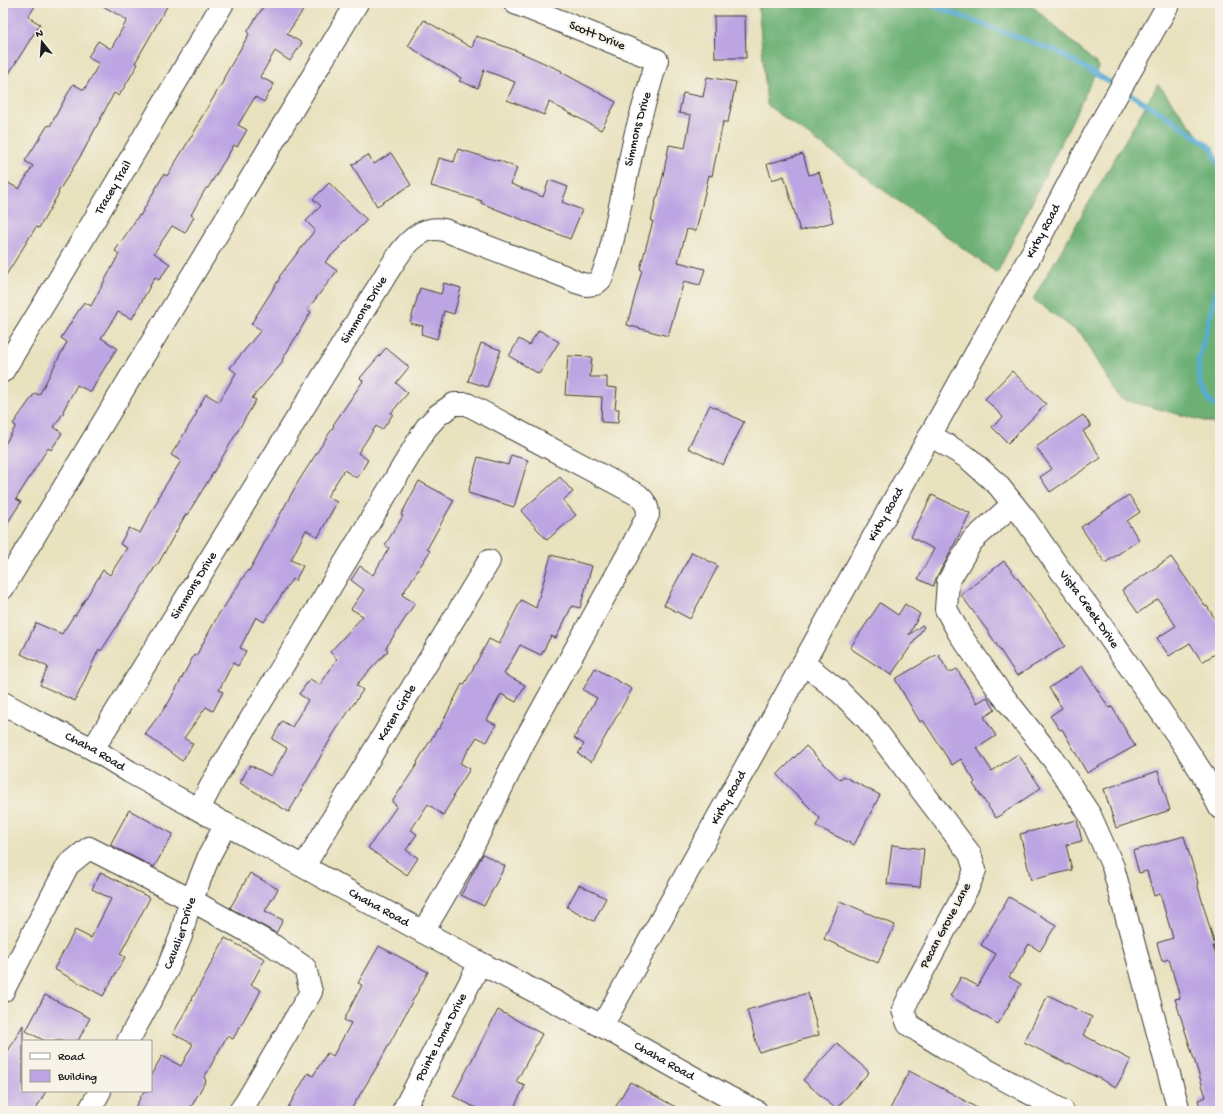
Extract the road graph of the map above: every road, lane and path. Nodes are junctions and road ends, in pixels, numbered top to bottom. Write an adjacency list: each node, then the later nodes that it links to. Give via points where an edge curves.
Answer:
1 (223, 3): 6 (street, Tracey Trail)
2 (357, 3): 10 (street)
3 (515, 3): 5 (street, Scott Drive)
4 (1169, 3): 7 (street, Kirby Road)
5 (657, 60): 13 (street, Simmons Drive, via 636,132 609,257 601,279 595,284 576,282 435,228 418,235 408,244 357,321)
6 (3, 372)
7 (930, 435): 8 (street, Vista Creek Drive, via 968,458 998,485); 11 (street, Kirby Road)
8 (1013, 504): 14 (street, Vista Creek Drive, via 1180,739); 31 (street, via 972,541 948,582 946,609 959,633 1000,692 1053,759 1090,815 1113,867)
9 (489, 561): 17 (street, Karen Circle)
10 (3, 588)
11 (803, 663): 22 (street, Kirby Road); 30 (street, Pecan Grove Lane, via 840,692 868,720 970,854 975,870 903,1010 908,1024 944,1047)
12 (3, 703): 13 (street, Chaha Road)
13 (93, 749): 15 (street, Chaha Road)
14 (1220, 808)
15 (199, 809): 16 (street, Chaha Road); 19 (street, via 404,463 438,414 454,404 467,404 638,494 646,504 648,515 524,742 472,848)
16 (226, 824): 17 (street, Chaha Road); 18 (street, Cavalier Drive, via 208,856)
17 (304, 866): 19 (street, Chaha Road)
18 (191, 900): 21 (street, via 89,848 68,865); 23 (street, Cavalier Drive, via 167,970); 27 (street, via 274,946 305,968 311,992)
19 (423, 932): 20 (street, Chaha Road)
20 (480, 963): 22 (street, Chaha Road); 28 (street, Pointe Loma Drive)
21 (3, 991)
22 (602, 1026): 25 (street, Chaha Road)
23 (129, 1040)
24 (99, 1092): 26 (street)
25 (725, 1104): 29 (street, Chaha Road)
26 (89, 1111)
27 (240, 1111)
28 (403, 1111)
29 (756, 1111)
30 (1063, 1111)
31 (1179, 1111)

